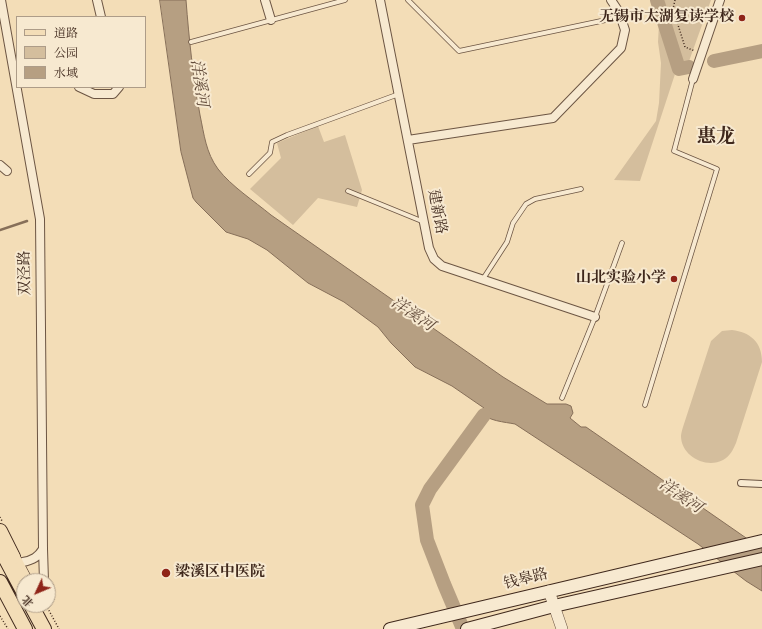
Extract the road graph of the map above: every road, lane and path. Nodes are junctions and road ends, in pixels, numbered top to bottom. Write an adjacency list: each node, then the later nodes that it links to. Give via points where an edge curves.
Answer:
1 (1, 0): 16 (street, 双泾路)
2 (97, 0): 10 (street)
3 (265, 0): 12 (street)
4 (345, 0): 12 (lane)
5 (380, 0): 20 (street, 建新路)
6 (408, 0): 11 (lane, via 459,51)
7 (611, 0): 11 (street)
8 (675, 0): 14 (path, via 673,9 685,47)
9 (720, 0): 14 (street)
10 (101, 16)
11 (621, 16): 21 (street, via 625,30 622,48 553,118)
12 (271, 20): 13 (lane)
13 (191, 42)
14 (702, 53): 15 (street)
15 (693, 79): 32 (lane, via 674,151 718,169)
16 (16, 84)
17 (17, 88): 38 (street, 双泾路, via 40,219)
18 (80, 88): 19 (street, via 94,94 113,94)
19 (119, 88)
20 (400, 94): 21 (street, 建新路); 24 (lane, via 272,142 270,154)
21 (408, 140): 27 (street, 建新路)
22 (0, 165): 23 (street)
23 (7, 171)
24 (249, 174)
25 (580, 189): 29 (lane, via 535,198 526,204 513,223 507,242)
26 (348, 191): 27 (lane)
27 (424, 222): 29 (street, 建新路, via 434,259 442,266)
28 (622, 243): 30 (lane)
29 (483, 279): 30 (street, 建新路)
30 (595, 318): 31 (lane)
31 (562, 398)
32 (645, 405)
33 (741, 483): 34 (street)
34 (762, 484)
35 (0, 531): 40 (highway)
36 (762, 541): 43 (main road, 钱皋路)
37 (0, 548): 44 (highway)
38 (43, 549): 40 (street, via 33,560); 42 (street, 双泾路)
39 (762, 559): 48 (main road)
40 (20, 562): 41 (main road)
41 (23, 573)
42 (44, 573)
43 (612, 575): 47 (main road, 钱皋路); 48 (main road, via 609,584)
44 (16, 578)
45 (0, 582): 56 (highway)
46 (0, 590): 55 (main road)
47 (549, 591): 49 (street); 60 (main road, 钱皋路)
48 (617, 592): 49 (main road)
49 (554, 606): 61 (main road); 62 (street)
50 (35, 613): 57 (highway)
51 (43, 613): 58 (main road)
52 (50, 613): 59 (path)
53 (0, 616): 54 (path)
54 (8, 629)
55 (20, 629)
56 (25, 629)
57 (44, 629)
58 (51, 629)
59 (59, 629)
60 (390, 629)
61 (467, 629)
62 (562, 629)

